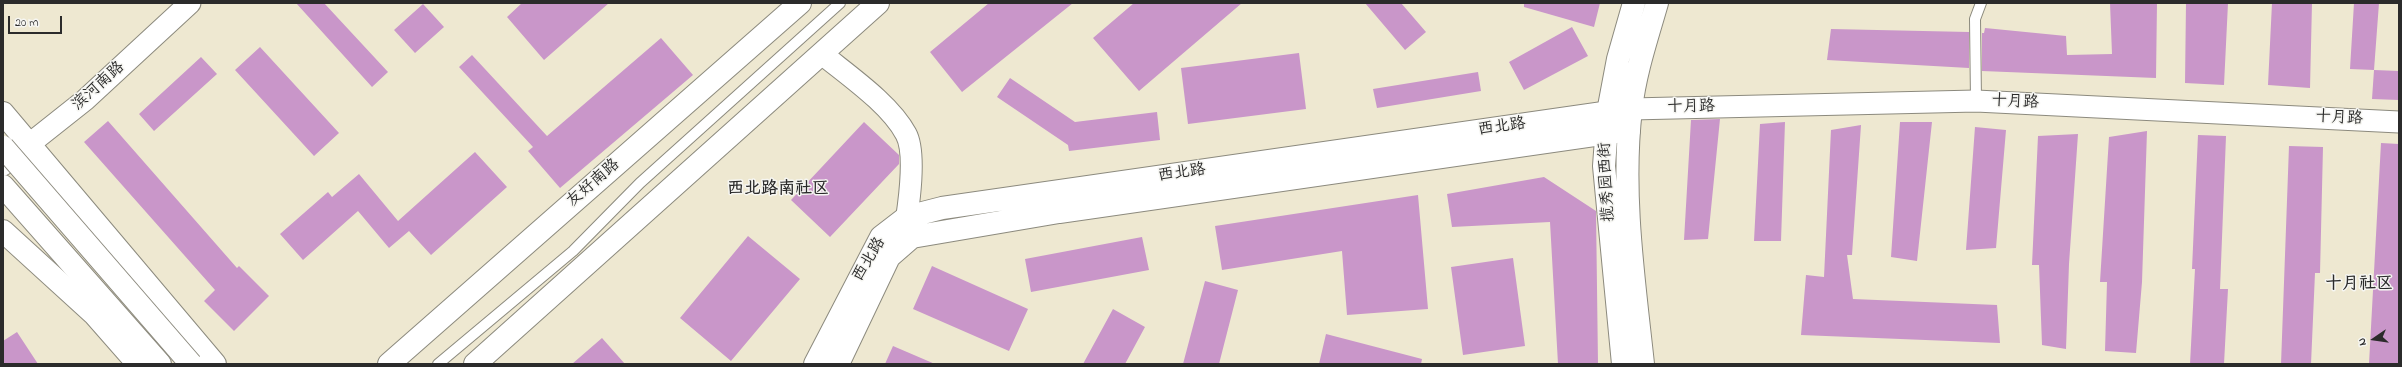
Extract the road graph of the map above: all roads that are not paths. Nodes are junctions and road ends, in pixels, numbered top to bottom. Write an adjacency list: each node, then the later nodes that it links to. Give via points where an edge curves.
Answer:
1 (190, 3): 15 (street, 滨河南路, via 85,100)
2 (800, 3): 26 (main road, 友好南路)
3 (840, 3): 27 (lane, via 640,183 573,251)
4 (878, 3): 8 (main road)
5 (1634, 3): 13 (main road, 揽秀园西街, via 1618,59)
6 (1657, 3): 10 (main road, 揽秀园西街, via 1640,63)
7 (1982, 3): 9 (lane, via 1975,19)
8 (822, 54): 19 (street, via 885,108 907,135 912,162); 28 (main road)
9 (1976, 101): 10 (street, 十月路); 12 (street, 十月路)
10 (1631, 109): 13 (main road, 西北路); 14 (main road, 揽秀园西街)
11 (3, 113): 15 (main road)
12 (2399, 122)
13 (1607, 123): 14 (main road, 西北路); 19 (main road, 西北路, via 950,207); 21 (main road, 西北路, via 950,229 912,237); 31 (main road, 揽秀园西街, via 1604,166)
14 (1629, 130): 32 (main road, 揽秀园西街, via 1628,175 1632,254)
15 (29, 145): 17 (street, 滨河南路); 25 (main road)
16 (3, 148): 24 (main road, bridge)
17 (3, 165)
18 (3, 186): 23 (main road)
19 (907, 217): 21 (street); 29 (main road, 西北路, via 881,237)
20 (3, 231): 22 (main road, via 95,315)
21 (902, 246): 30 (main road, 西北路, via 889,257)
22 (138, 364)
23 (160, 364)
24 (191, 364)
25 (215, 364)
26 (389, 364)
27 (438, 364)
28 (476, 364)
29 (815, 364)
30 (838, 364)
31 (1623, 364)
32 (1642, 364)

